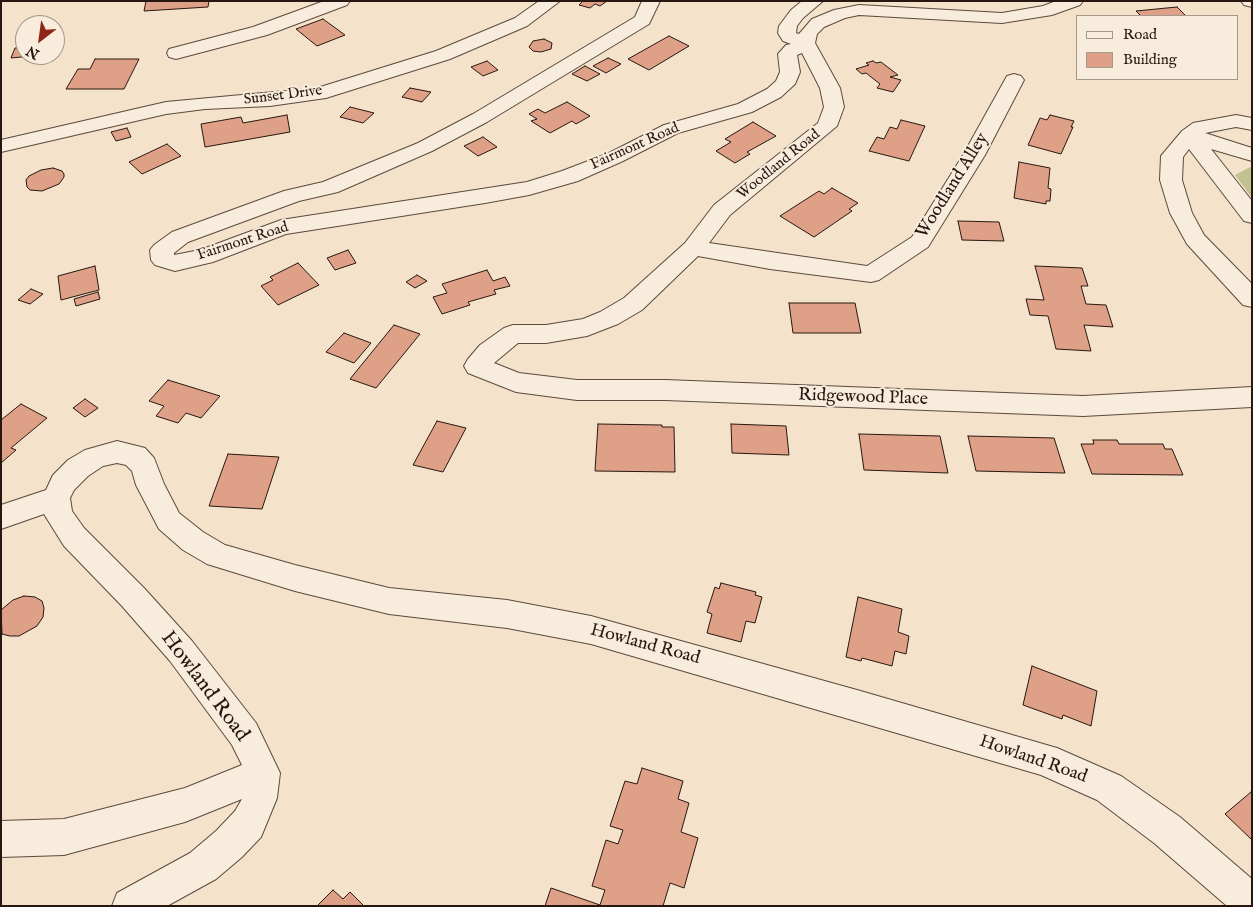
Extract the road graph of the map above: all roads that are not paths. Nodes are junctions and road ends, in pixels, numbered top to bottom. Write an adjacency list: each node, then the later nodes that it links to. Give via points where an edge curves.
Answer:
1 (341, 1): 7 (street, via 260,31)
2 (551, 1): 11 (street, Sunset Drive, via 521,22 443,55 319,94 166,108)
3 (651, 1): 6 (street, Fairmont Road, via 643,20 425,147 339,184 292,196 180,236 162,250 163,260 175,263 205,257 281,227 485,196 530,188 570,176 671,129 744,108 774,93 785,84 790,72 788,54)
4 (814, 1): 6 (street, via 788,26 790,38)
5 (1074, 1): 6 (street, via 1046,11 1002,18 859,10 818,23 808,33)
6 (806, 44): 14 (street, Woodland Road, via 830,88 834,107 827,126 722,210)
7 (176, 53)
8 (1014, 80): 14 (street, Woodland Alley, via 974,155 920,242 871,274)
9 (1252, 124): 10 (street, via 1220,123 1200,127)
10 (1189, 135): 12 (street); 13 (street); 15 (street, via 1172,156 1171,180 1181,213 1195,239)
11 (1, 146)
12 (1252, 155)
13 (1252, 216)
14 (693, 248): 16 (street, Woodland Road, via 633,304 609,318 587,327 546,334 513,334 489,351)
15 (1252, 299)
16 (477, 366): 17 (street, Ridgewood Place, via 516,382 577,390 665,390 1083,406)
17 (1252, 397)
18 (56, 498): 19 (street); 20 (street, Howland Road, via 58,514 74,537 180,651 244,734); 22 (street, Howland Road, via 63,483 78,468 95,458 117,452 135,456 144,466 169,521 217,555 389,601 507,614 591,630 1045,760 1109,788 1167,830)
19 (1, 517)
20 (262, 773): 21 (street, via 185,805 73,835); 23 (street, Howland Road, via 260,798 248,824 229,844 203,866)
21 (1, 839)
22 (1252, 903)
23 (130, 906)

